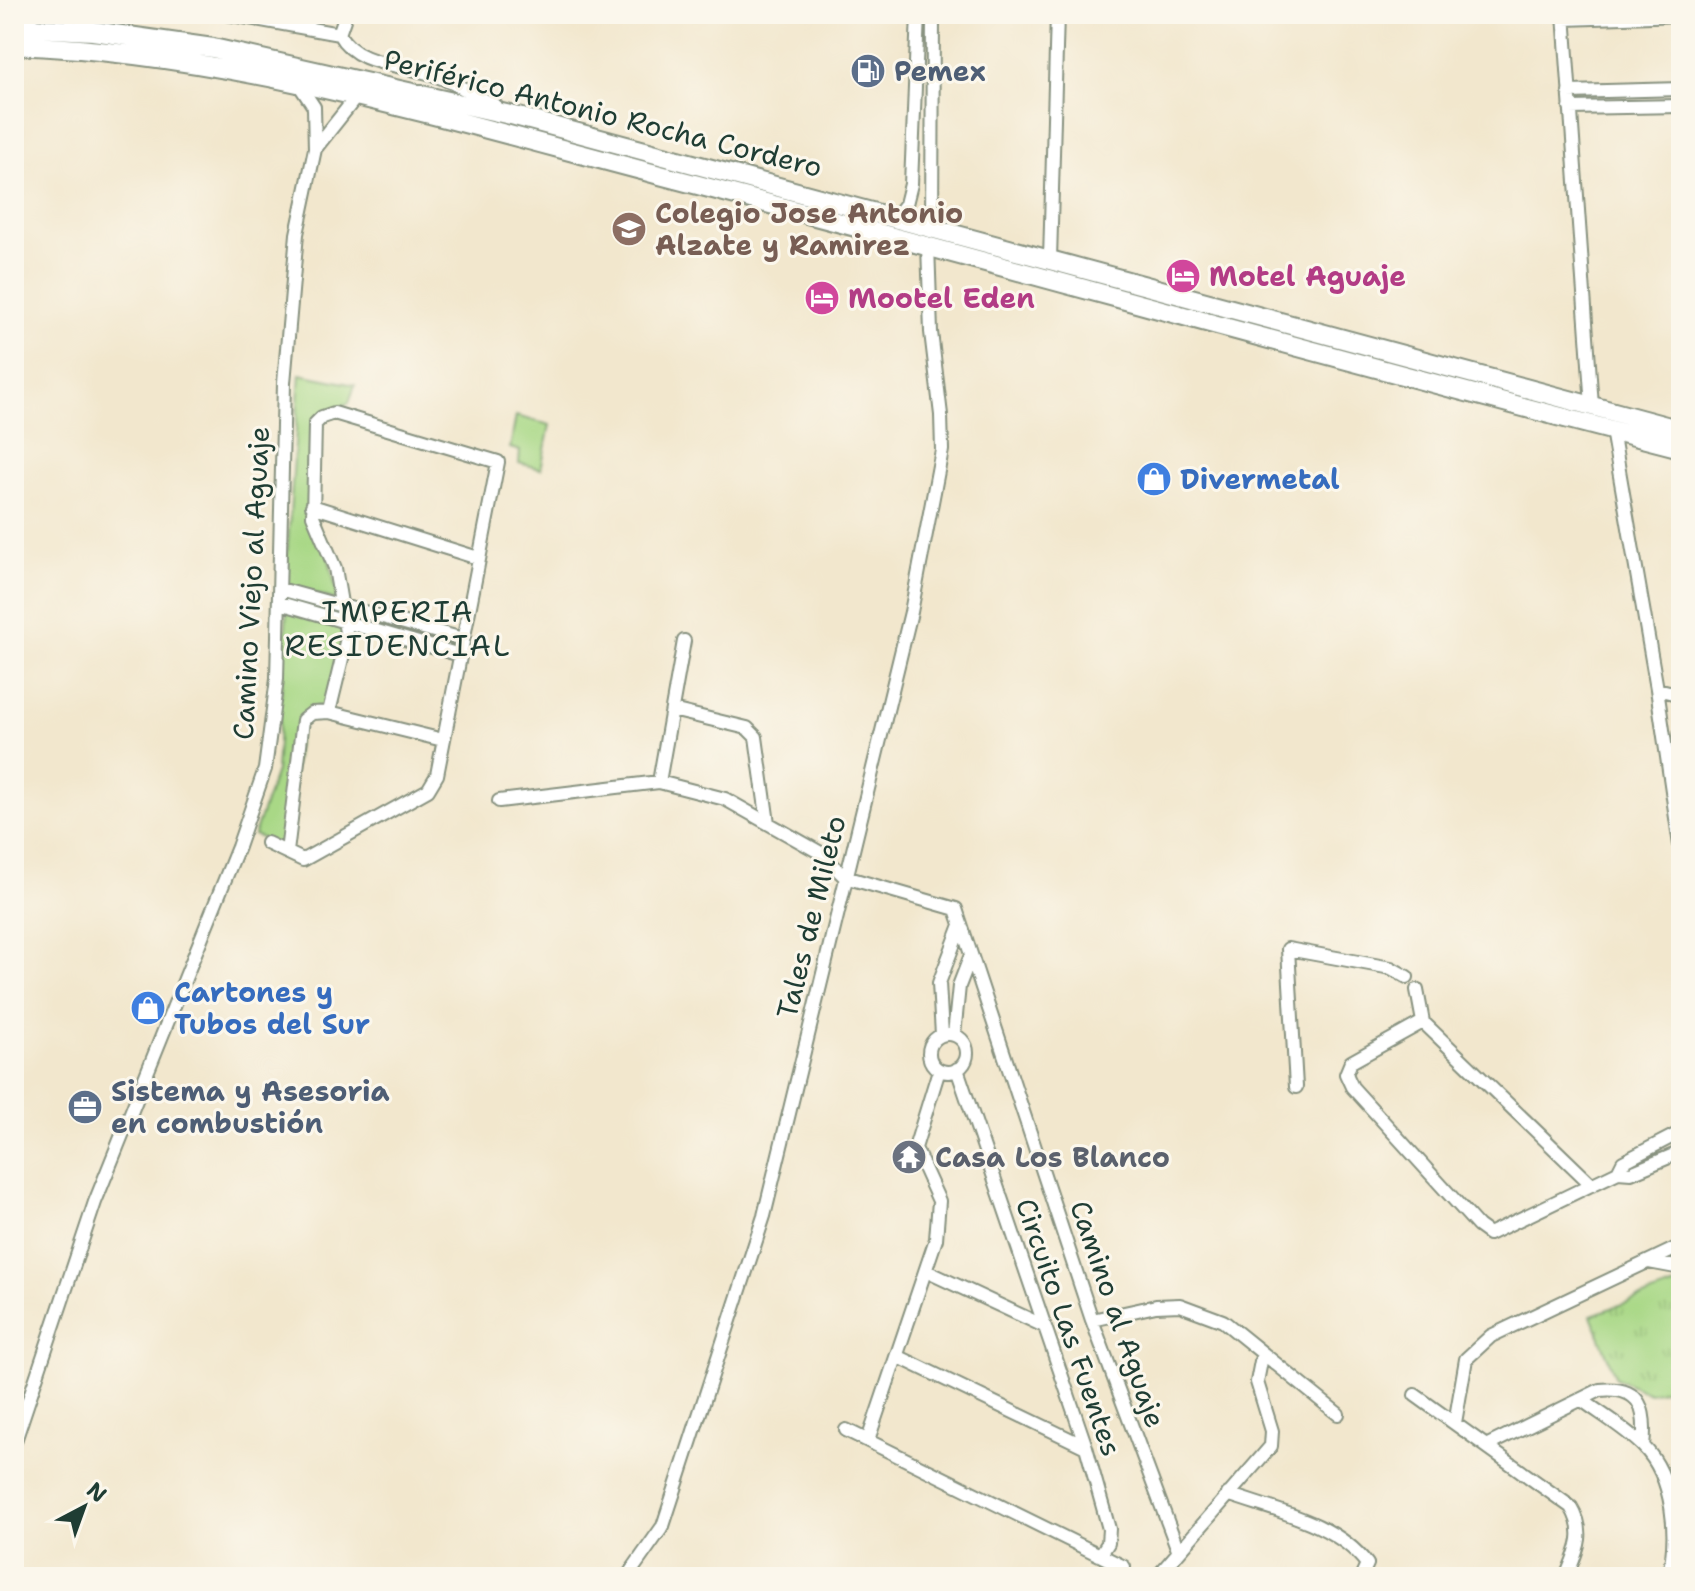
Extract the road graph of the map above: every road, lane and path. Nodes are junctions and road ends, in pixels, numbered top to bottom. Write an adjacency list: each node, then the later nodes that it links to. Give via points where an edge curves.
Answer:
1 (227, 14): 9 (street)
2 (346, 14): 9 (street)
3 (918, 14): 19 (street, via 911,184)
4 (933, 14): 20 (street, Tales de Mileto)
5 (1057, 14): 21 (street)
6 (1681, 15): 7 (street)
7 (1565, 16): 13 (street)
8 (14, 27): 17 (highway, Periférico Antonio Rocha Cordero, via 93,31 213,48)
9 (339, 34): 17 (street, via 347,48 362,57 434,75)
10 (14, 45): 11 (highway, Periférico Antonio Rocha Cordero, via 158,58)
11 (298, 83): 14 (highway, Periférico Antonio Rocha Cordero); 18 (street, Camino Viejo al Aguaje, via 314,107)
12 (1681, 89): 13 (street)
13 (1569, 92): 16 (street)
14 (357, 96): 18 (street, Camino Viejo al Aguaje); 20 (highway, Periférico Antonio Rocha Cordero)
15 (1681, 106): 16 (street)
16 (1570, 108): 22 (street)
17 (515, 116): 19 (highway, Periférico Antonio Rocha Cordero)
18 (315, 149): 28 (street, Camino Viejo al Aguaje, via 297,234 284,383)
19 (895, 218): 20 (highway, Periférico Antonio Rocha Cordero)
20 (930, 236): 21 (highway, Periférico Antonio Rocha Cordero); 23 (highway, Periférico Antonio Rocha Cordero, via 1177,316); 46 (street, Tales de Mileto, via 931,332 942,450 911,612)
21 (1050, 259): 22 (highway, Periférico Antonio Rocha Cordero)
22 (1592, 406): 24 (highway, Periférico Antonio Rocha Cordero)
23 (1612, 430): 25 (highway, Periférico Antonio Rocha Cordero); 35 (street)
24 (1681, 430)
25 (1681, 448)
26 (312, 506): 27 (street); 27 (street, via 315,424 334,413 498,462); 30 (street, via 335,568)
27 (478, 558): 32 (street)
28 (280, 589): 29 (street, Camino Viejo al Aguaje); 30 (street)
29 (280, 603): 31 (street); 76 (street, Camino Viejo al Aguaje, via 265,769 119,1138)
30 (341, 605): 31 (street); 32 (street)
31 (345, 623): 34 (street); 38 (street, via 347,638)
32 (463, 639): 34 (street)
33 (684, 641): 37 (street)
34 (460, 655): 39 (street)
35 (1657, 689): 36 (street); 45 (street)
36 (1681, 695)
37 (672, 710): 40 (street); 42 (street, via 747,728 756,737)
38 (329, 712): 39 (street); 44 (street, via 312,713 303,720)
39 (443, 740): 44 (street, via 437,775 428,790 303,860)
40 (659, 782): 41 (street); 42 (street, via 725,799)
41 (499, 801)
42 (768, 823): 46 (street, via 819,852)
43 (267, 843): 44 (street)
44 (287, 852)
45 (1681, 852)
46 (845, 877): 47 (street, Camino al Aguaje, via 956,909); 86 (street, Tales de Mileto, via 764,1216 663,1526)
47 (961, 925): 48 (street, Camino al Aguaje); 50 (street)
48 (971, 955): 51 (street); 66 (street, Camino al Aguaje)
49 (1407, 977): 57 (street, via 1391,968 1288,949)
50 (939, 983): 51 (street); 54 (street)
51 (959, 986): 54 (street)
52 (1417, 990): 53 (street)
53 (1423, 1022): 61 (street); 61 (street, via 1351,1062 1346,1074 1478,1226 1489,1234)
54 (948, 1035): 55 (street, via 964,1042 967,1054); 56 (street, via 932,1042 929,1054)
55 (957, 1069): 56 (street); 67 (street, Circuito Las Fuentes)
56 (939, 1070): 65 (street, via 915,1148 939,1201)
57 (1296, 1087)
58 (1681, 1132): 60 (street, via 1623,1162)
59 (1681, 1152): 60 (street, via 1631,1173)
60 (1618, 1172): 61 (street)
61 (1592, 1185)
62 (1681, 1246): 63 (street)
63 (1649, 1262): 64 (street); 73 (street, via 1491,1336 1466,1359)
64 (1681, 1268)
65 (926, 1271): 67 (street); 68 (street)
66 (1092, 1320): 69 (street, via 1180,1305 1223,1321); 83 (street, Camino al Aguaje)
67 (1044, 1326): 79 (street, Circuito Las Fuentes)
68 (897, 1356): 75 (street); 79 (street)
69 (1262, 1356): 72 (street); 80 (street, via 1257,1382 1272,1431 1271,1446)
70 (1415, 1395): 73 (street)
71 (1582, 1400): 77 (street); 78 (street); 78 (street, via 1600,1390 1632,1395 1642,1408)
72 (1338, 1414)
73 (1455, 1423): 77 (street)
74 (846, 1430): 75 (street)
75 (868, 1440): 84 (street)
76 (14, 1444)
77 (1486, 1446): 89 (street, via 1571,1507 1579,1520 1582,1540)
78 (1643, 1446): 81 (street, via 1657,1464)
79 (1086, 1447): 84 (street, Circuito Las Fuentes, via 1109,1529)
80 (1228, 1494): 83 (street); 88 (street, via 1327,1530 1355,1548 1367,1564)
81 (1675, 1526): 82 (street); 90 (street)
82 (1681, 1541)
83 (1178, 1550): 87 (street)
84 (1101, 1554): 85 (street)
85 (1124, 1567)
86 (627, 1577)
87 (1157, 1577)
88 (1361, 1577)
89 (1566, 1577)
90 (1668, 1577)

